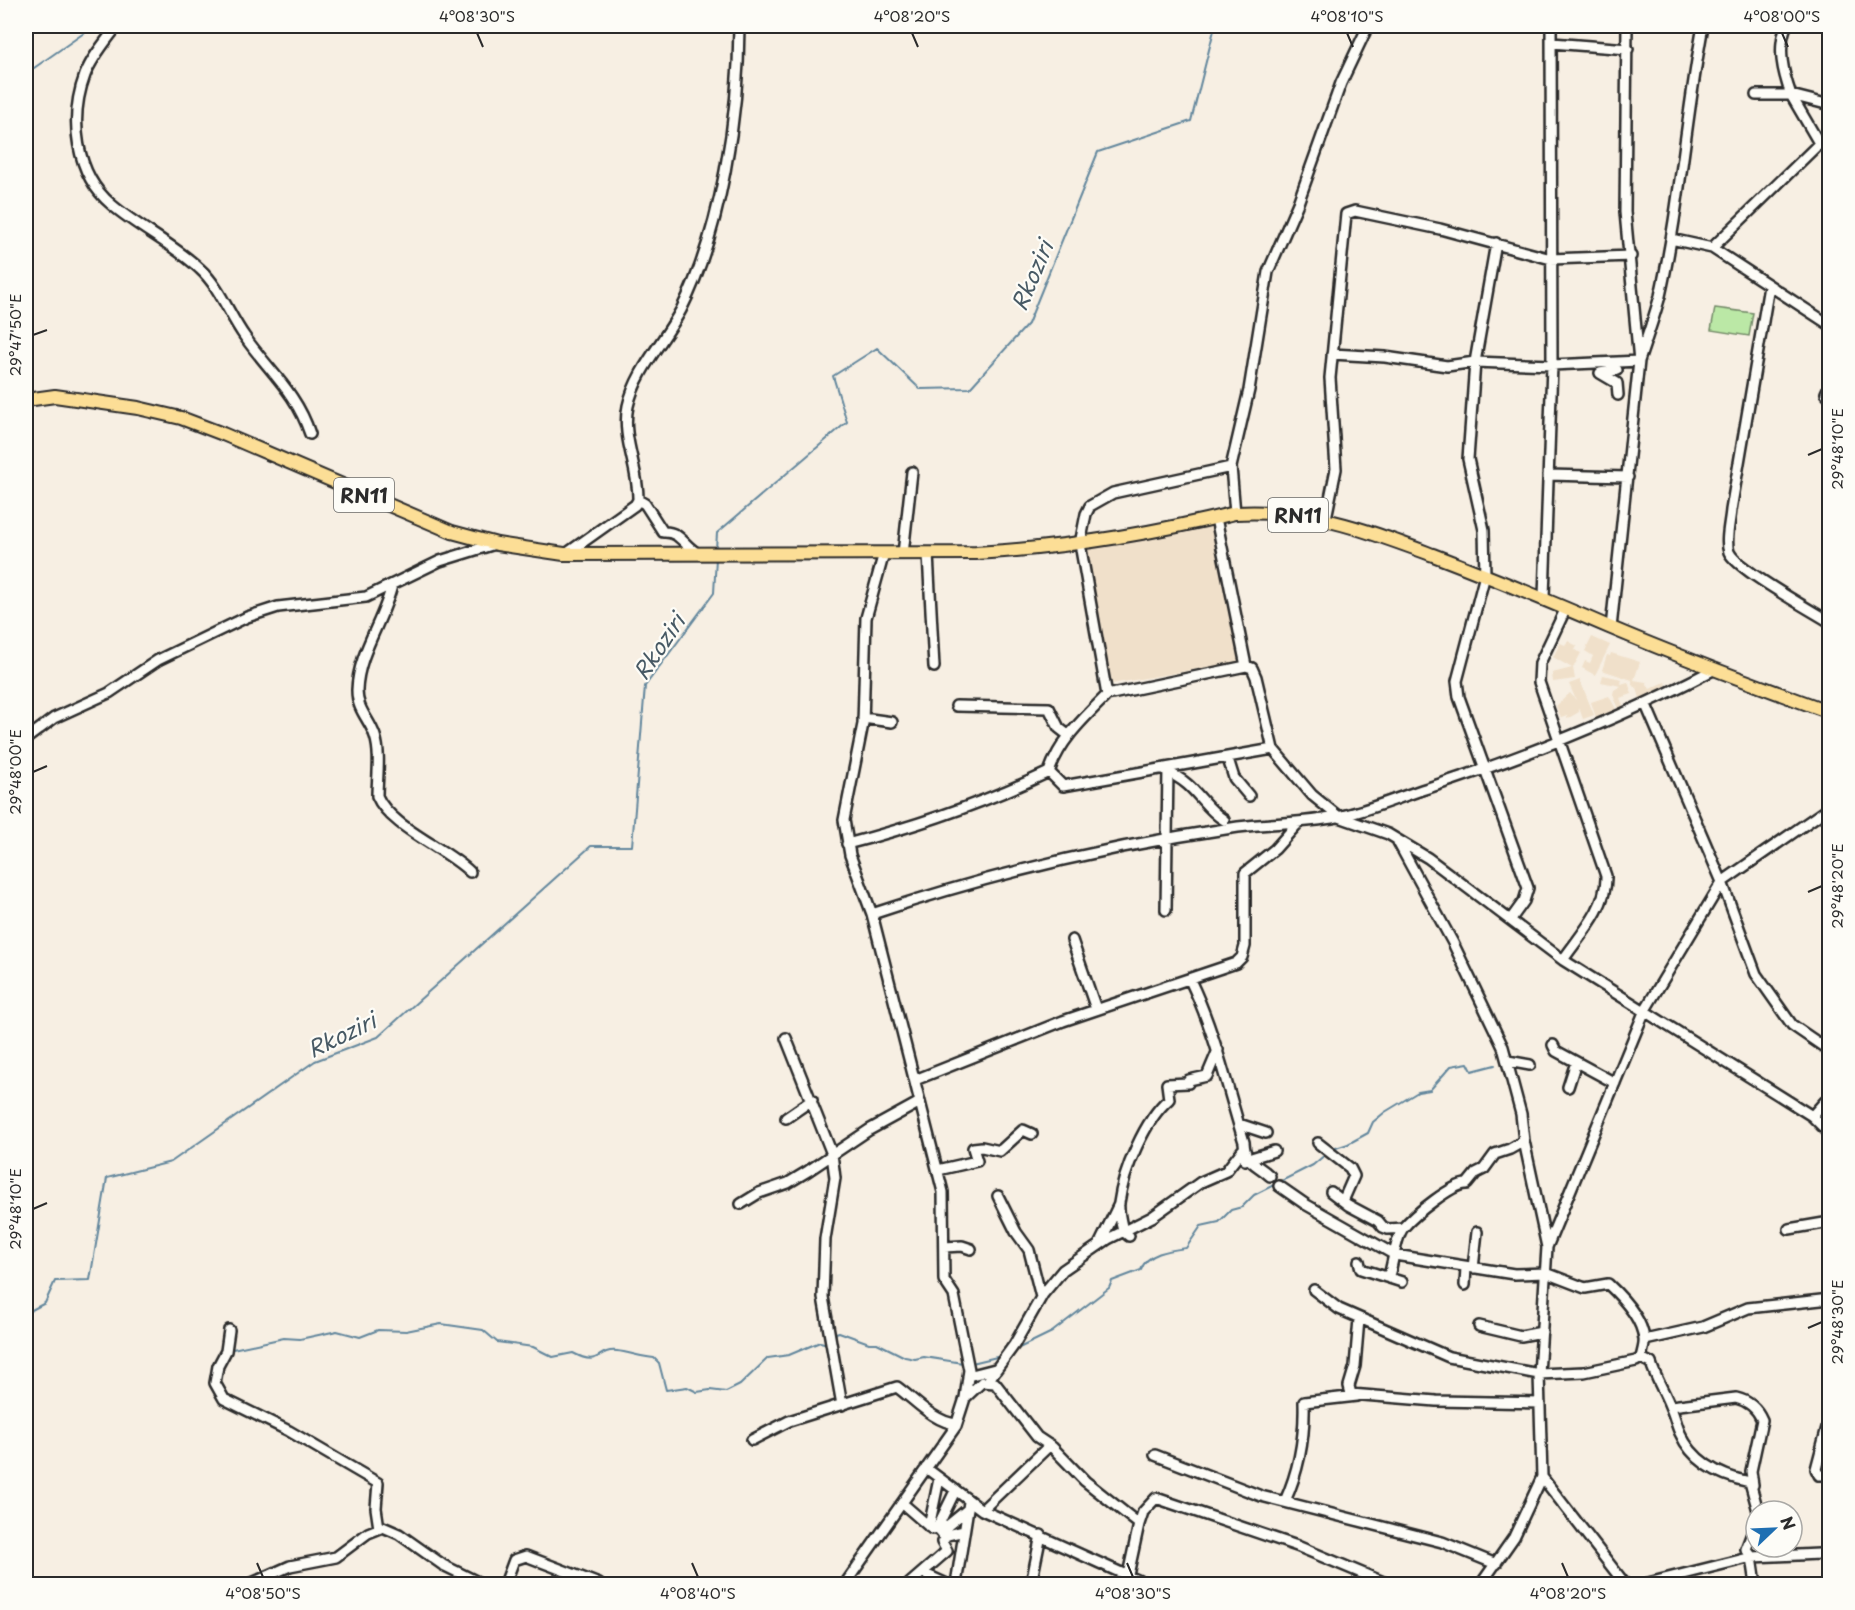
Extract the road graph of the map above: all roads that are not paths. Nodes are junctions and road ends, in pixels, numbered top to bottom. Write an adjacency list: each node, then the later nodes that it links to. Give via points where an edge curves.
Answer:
1 (117, 26): 32 (street, via 90,65 81,93 77,142 87,172 110,204 206,275 244,336 282,382)
2 (739, 26): 37 (street, via 731,124 708,240 681,310 648,362 628,407 626,429)
3 (1368, 26): 33 (street, via 1341,83 1298,203 1268,272 1250,390)
4 (1551, 26): 8 (street)
5 (1627, 26): 9 (street)
6 (1702, 26): 15 (street)
7 (1786, 26): 11 (street, via 1781,60)
8 (1552, 43): 9 (street); 19 (street)
9 (1628, 49): 18 (street, via 1626,212)
10 (1756, 95): 11 (street)
11 (1791, 95): 12 (street); 14 (street)
12 (1830, 105)
13 (1830, 133): 14 (street)
14 (1819, 143): 17 (street)
15 (1671, 239): 17 (street); 23 (street, via 1659,298)
16 (1496, 243): 19 (street); 22 (street, via 1354,211 1348,213 1344,220); 24 (street)
17 (1712, 248): 20 (street)
18 (1631, 256): 19 (street); 23 (street)
19 (1551, 259): 25 (street)
20 (1769, 286): 21 (street); 52 (street, via 1728,547 1730,555 1755,576)
21 (1830, 325)
22 (1332, 354): 24 (street, via 1447,366); 40 (street, via 1330,404 1336,470)
23 (1639, 361): 26 (street); 36 (street)
24 (1474, 362): 25 (street); 48 (street, via 1468,465 1484,530)
25 (1552, 364): 26 (street); 35 (street)
26 (1618, 366): 27 (street); 27 (street, via 1600,373)
27 (1620, 383): 29 (street)
28 (1830, 384): 30 (street, via 1826,393)
29 (1618, 395)
30 (1830, 397)
31 (26, 400): 41 (main road, RN11, via 55,396 181,418 452,532)
32 (310, 434)
33 (1231, 468): 38 (street); 42 (street, via 1113,493 1097,501 1086,514)
34 (912, 472): 45 (street)
35 (1548, 475): 36 (street); 50 (street)
36 (1628, 477): 53 (street)
37 (638, 500): 44 (street); 47 (street, via 645,504 663,532 672,531 691,550)
38 (1235, 513): 39 (main road, RN11); 40 (main road, RN11)
39 (1216, 518): 42 (main road, RN11); 55 (street)
40 (1326, 518): 48 (main road, RN11)
41 (497, 544): 44 (main road, RN11); 49 (street, via 440,561)
42 (1080, 544): 46 (main road, RN11); 57 (street)
43 (884, 553): 45 (main road, RN11); 47 (main road, RN11); 61 (street, via 866,618)
44 (564, 554): 47 (main road, RN11)
45 (903, 554): 46 (main road, RN11)
46 (928, 554): 54 (street)
47 (706, 556)
48 (1485, 575): 50 (main road, RN11); 68 (street, via 1457,681 1459,698)
49 (392, 585): 64 (street, via 358,599 278,607 247,617 158,660 109,693 54,717); 79 (street, via 357,690 358,707 377,744 377,796 380,804 411,831)
50 (1544, 597): 51 (main road, RN11)
51 (1566, 608): 53 (main road, RN11); 65 (street, via 1539,673)
52 (1830, 622)
53 (1611, 628): 56 (main road, RN11)
54 (934, 666)
55 (1246, 666): 57 (street); 66 (street, via 1252,668 1256,677)
56 (1713, 670): 58 (street); 60 (main road, RN11)
57 (1107, 695): 63 (street)
58 (1646, 705): 65 (street); 80 (street)
59 (956, 706): 63 (street, via 1049,708 1059,728)
60 (1830, 712)
61 (863, 718): 62 (street); 78 (street, via 844,820)
62 (892, 722)
63 (1068, 735): 70 (street)
64 (26, 739)
65 (1559, 742): 68 (street); 85 (street, via 1606,876 1601,904)
66 (1273, 749): 67 (street); 73 (street, via 1312,795)
67 (1228, 759): 69 (street); 71 (street, via 1234,778)
68 (1485, 769): 73 (street); 83 (street, via 1528,888)
69 (1168, 770): 70 (street, via 1063,786); 74 (street, via 1194,789 1214,814); 77 (street)
70 (1049, 772): 78 (street, via 997,797)
71 (1249, 796)
72 (1830, 807): 80 (street)
73 (1339, 817): 75 (street); 76 (street)
74 (1224, 820)
75 (1299, 822): 77 (street, via 1238,827); 86 (street, via 1275,849 1245,873 1242,957 1236,963)
76 (1397, 840): 83 (street); 93 (street, via 1453,943)
77 (1166, 841): 81 (street); 82 (street, via 1082,854)
78 (848, 844): 82 (street)
79 (470, 872)
80 (1722, 882): 88 (street); 92 (street, via 1747,956 1768,994 1792,1025)
81 (1166, 910)
82 (872, 914): 98 (street)
83 (1511, 919): 85 (street)
84 (1072, 940): 87 (street)
85 (1563, 960): 88 (street)
86 (1190, 980): 87 (street); 91 (street)
87 (1096, 1009): 98 (street)
88 (1646, 1010): 99 (street); 104 (street)
89 (786, 1038): 102 (street)
90 (1553, 1045): 94 (street, via 1556,1051)
91 (1218, 1050): 96 (street); 97 (street)
92 (1830, 1051)
93 (1508, 1061): 95 (street); 110 (street)
94 (1576, 1062): 99 (street); 100 (street)
95 (1530, 1065)
96 (1207, 1076): 97 (street); 123 (street, via 1188,1083 1167,1084 1169,1099 1157,1111 1133,1155)
97 (1225, 1076): 106 (street)
98 (915, 1080): 103 (street)
99 (1615, 1083): 131 (street)
100 (1568, 1087)
101 (1830, 1096): 104 (street)
102 (812, 1100): 105 (street); 114 (street)
103 (920, 1102): 114 (street); 117 (street)
104 (1812, 1116): 109 (street)
105 (786, 1118)
106 (1239, 1124): 107 (street); 112 (street)
107 (1266, 1133)
108 (1032, 1134): 117 (street, via 1023,1130 1000,1151 973,1148 977,1161)
109 (1830, 1134)
110 (1524, 1141): 126 (street, via 1494,1154 1467,1184 1445,1192); 131 (street)
111 (1318, 1143): 122 (street, via 1350,1168 1354,1176)
112 (1244, 1148): 115 (street); 116 (street)
113 (1274, 1151): 115 (street)
114 (832, 1154): 124 (street, via 788,1183); 157 (street, via 835,1178 825,1239 823,1297)
115 (1248, 1160): 116 (street); 118 (street)
116 (1235, 1161): 128 (street, via 1226,1171 1201,1182)
117 (938, 1170): 132 (street, via 943,1192)
118 (1270, 1176)
119 (1279, 1186): 134 (street)
120 (1330, 1192): 122 (street)
121 (998, 1196): 142 (street, via 1029,1250)
122 (1343, 1201): 126 (street, via 1388,1229)
123 (1119, 1203): 128 (street); 130 (street)
124 (741, 1204)
125 (1830, 1222): 127 (street)
126 (1403, 1228): 134 (street)
127 (1789, 1229)
128 (1126, 1233): 130 (street)
129 (1477, 1233): 136 (street)
130 (1103, 1244): 142 (street, via 1063,1270)
131 (1547, 1246): 137 (street)
132 (944, 1247): 133 (street); 152 (street, via 944,1280 954,1295)
133 (971, 1249)
134 (1395, 1255): 136 (street); 138 (street)
135 (1359, 1261): 138 (street, via 1361,1269)
136 (1469, 1268): 137 (street, via 1514,1274); 140 (street)
137 (1546, 1273): 147 (street); 148 (street, via 1586,1288 1608,1284 1639,1323)
138 (1386, 1277): 139 (street)
139 (1402, 1282)
140 (1465, 1285)
141 (1314, 1290): 144 (street, via 1327,1302)
142 (1041, 1297): 150 (street)
143 (1830, 1299): 148 (street, via 1748,1308 1703,1327)
144 (1359, 1319): 151 (street, via 1449,1357); 154 (street, via 1349,1386 1351,1394)
145 (1479, 1326): 147 (street, via 1521,1336)
146 (229, 1330): 176 (street, via 215,1383 224,1399 289,1431 378,1483)
147 (1542, 1332): 151 (street)
148 (1645, 1340): 149 (street)
149 (1641, 1358): 151 (street, via 1584,1372); 158 (street, via 1652,1363)
150 (996, 1369): 152 (street); 153 (street)
151 (1539, 1374): 156 (street)
152 (969, 1376): 155 (street)
153 (987, 1382): 155 (street); 162 (street, via 995,1383 1024,1423)
154 (1359, 1396): 156 (street); 171 (street, via 1304,1402 1298,1465)
155 (965, 1398): 160 (street)
156 (1540, 1403): 166 (street)
157 (842, 1405): 160 (street, via 897,1387 926,1411); 161 (street, via 777,1426)
158 (1671, 1406): 168 (street, via 1680,1434 1695,1459); 168 (street, via 1736,1398 1757,1409 1762,1420 1751,1471)
159 (1830, 1416): 165 (street, via 1816,1469 1819,1475)
160 (956, 1424): 164 (street)
161 (752, 1440)
162 (1050, 1445): 174 (street); 175 (street, via 1085,1481)
163 (1155, 1455): 171 (street, via 1261,1496)
164 (926, 1468): 167 (street); 172 (street)
165 (1830, 1475)
166 (1542, 1478): 186 (street, via 1514,1537); 201 (street)
167 (939, 1479): 169 (street); 177 (street)
168 (1753, 1485): 170 (street)
169 (955, 1491): 173 (street); 177 (street)
170 (1756, 1499)
171 (1285, 1501): 186 (street, via 1442,1542)
172 (902, 1503): 177 (street); 193 (street)
173 (969, 1505): 174 (street); 177 (street); 178 (street)
174 (982, 1510): 179 (street)
175 (1139, 1524): 188 (street); 199 (street, via 1150,1503 1162,1499 1297,1546)
176 (379, 1528): 189 (street, via 336,1557 290,1566); 190 (street, via 394,1531 443,1565)
177 (937, 1531): 178 (street); 181 (street, via 945,1538)
178 (964, 1531): 180 (street)
179 (1041, 1535): 188 (street); 197 (street)
180 (963, 1543): 181 (street); 196 (street)
181 (945, 1546): 187 (street, via 947,1551)
182 (1804, 1555): 183 (street)
183 (1830, 1557)
184 (1744, 1559): 202 (street)
185 (1752, 1559): 203 (street)
186 (1496, 1564): 200 (street)
187 (922, 1578): 194 (street); 195 (street)
188 (1126, 1581): 198 (street)
189 (250, 1584)
190 (482, 1584)
191 (506, 1584): 192 (street, via 514,1560 526,1556)
192 (598, 1584)
193 (845, 1584)
194 (909, 1584)
195 (947, 1584)
196 (956, 1584)
197 (1031, 1584)
198 (1146, 1584)
199 (1388, 1584)
200 (1481, 1584)
201 (1625, 1584)
202 (1644, 1584)
203 (1756, 1584)

